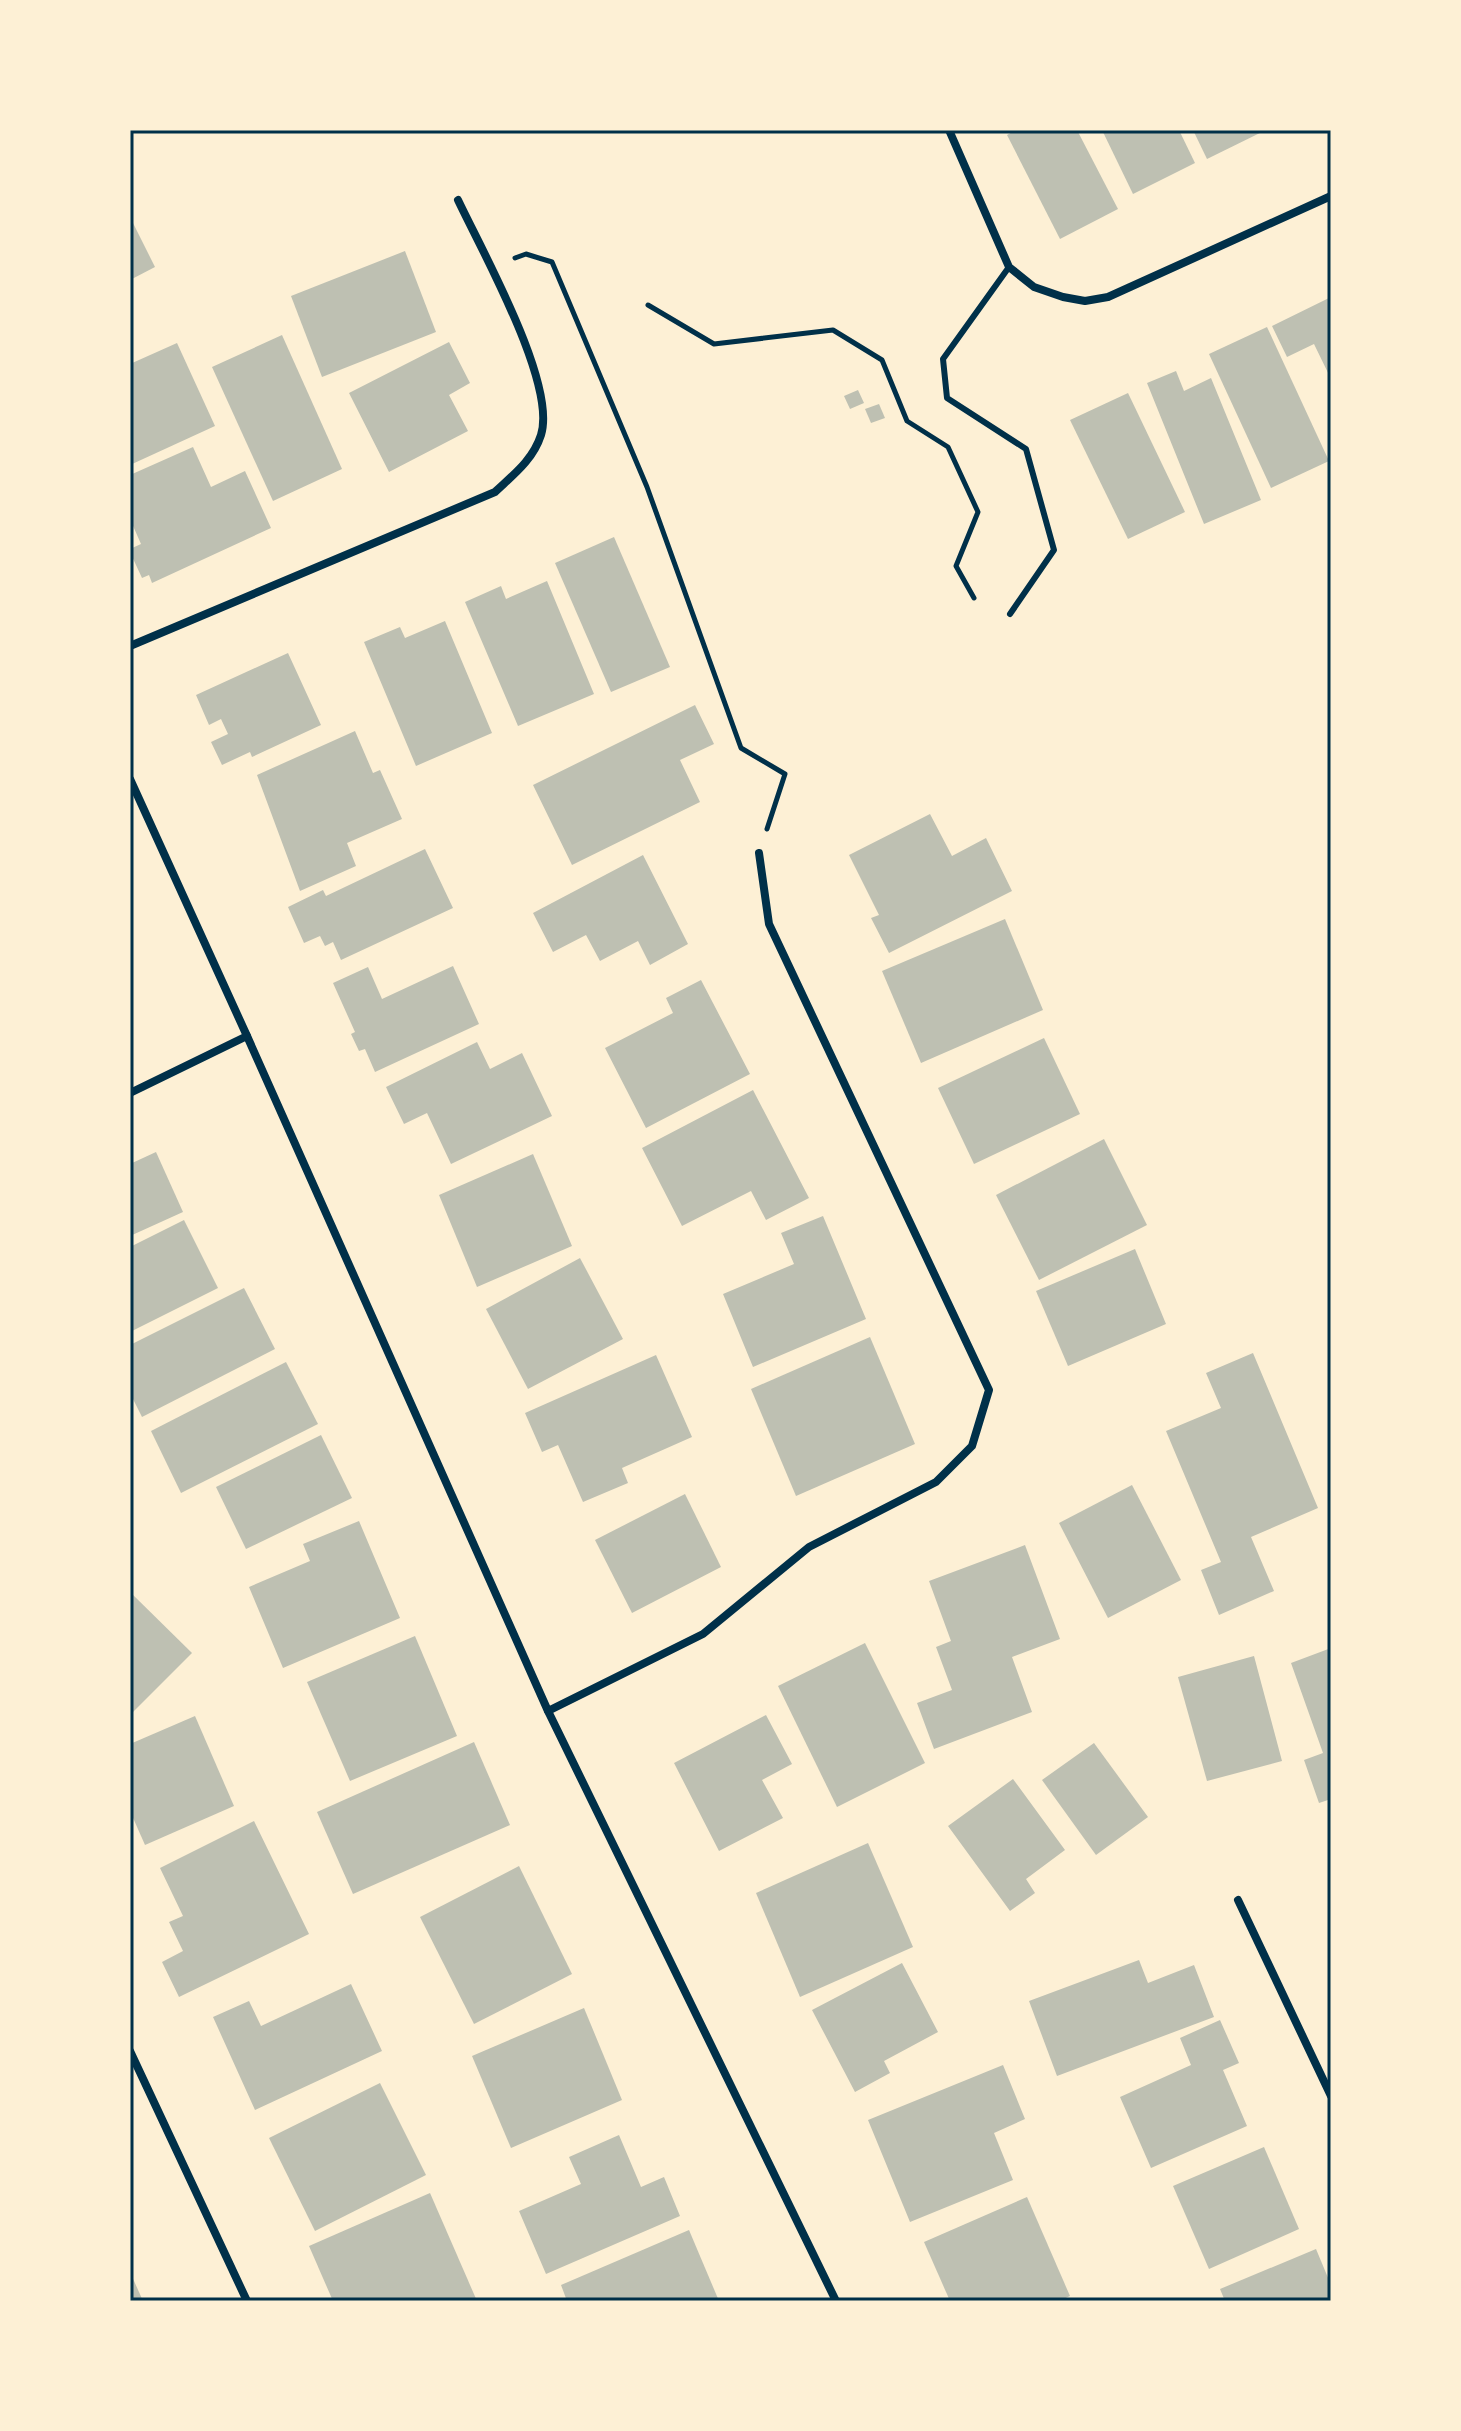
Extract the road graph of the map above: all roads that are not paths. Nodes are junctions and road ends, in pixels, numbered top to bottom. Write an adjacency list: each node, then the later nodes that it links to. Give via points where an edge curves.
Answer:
1 (949, 130): 4 (street)
2 (1331, 196): 4 (street, via 1108,297 1063,297 1034,287)
3 (458, 200): 6 (street, via 533,361 544,408 541,435 528,462 495,492)
4 (1009, 267): 5 (lane, via 943,359 947,398 1026,449 1054,550)
5 (1010, 614)
6 (130, 646)
7 (130, 779): 9 (street)
8 (759, 853): 11 (street, via 769,924 989,1390 972,1446 936,1482 809,1547 703,1634)
9 (247, 1036): 10 (street); 11 (street)
10 (130, 1093)
11 (548, 1711): 16 (street)
12 (1238, 1900): 14 (street)
13 (130, 2051): 15 (street)
14 (1331, 2096)
15 (247, 2301)
16 (836, 2301)

